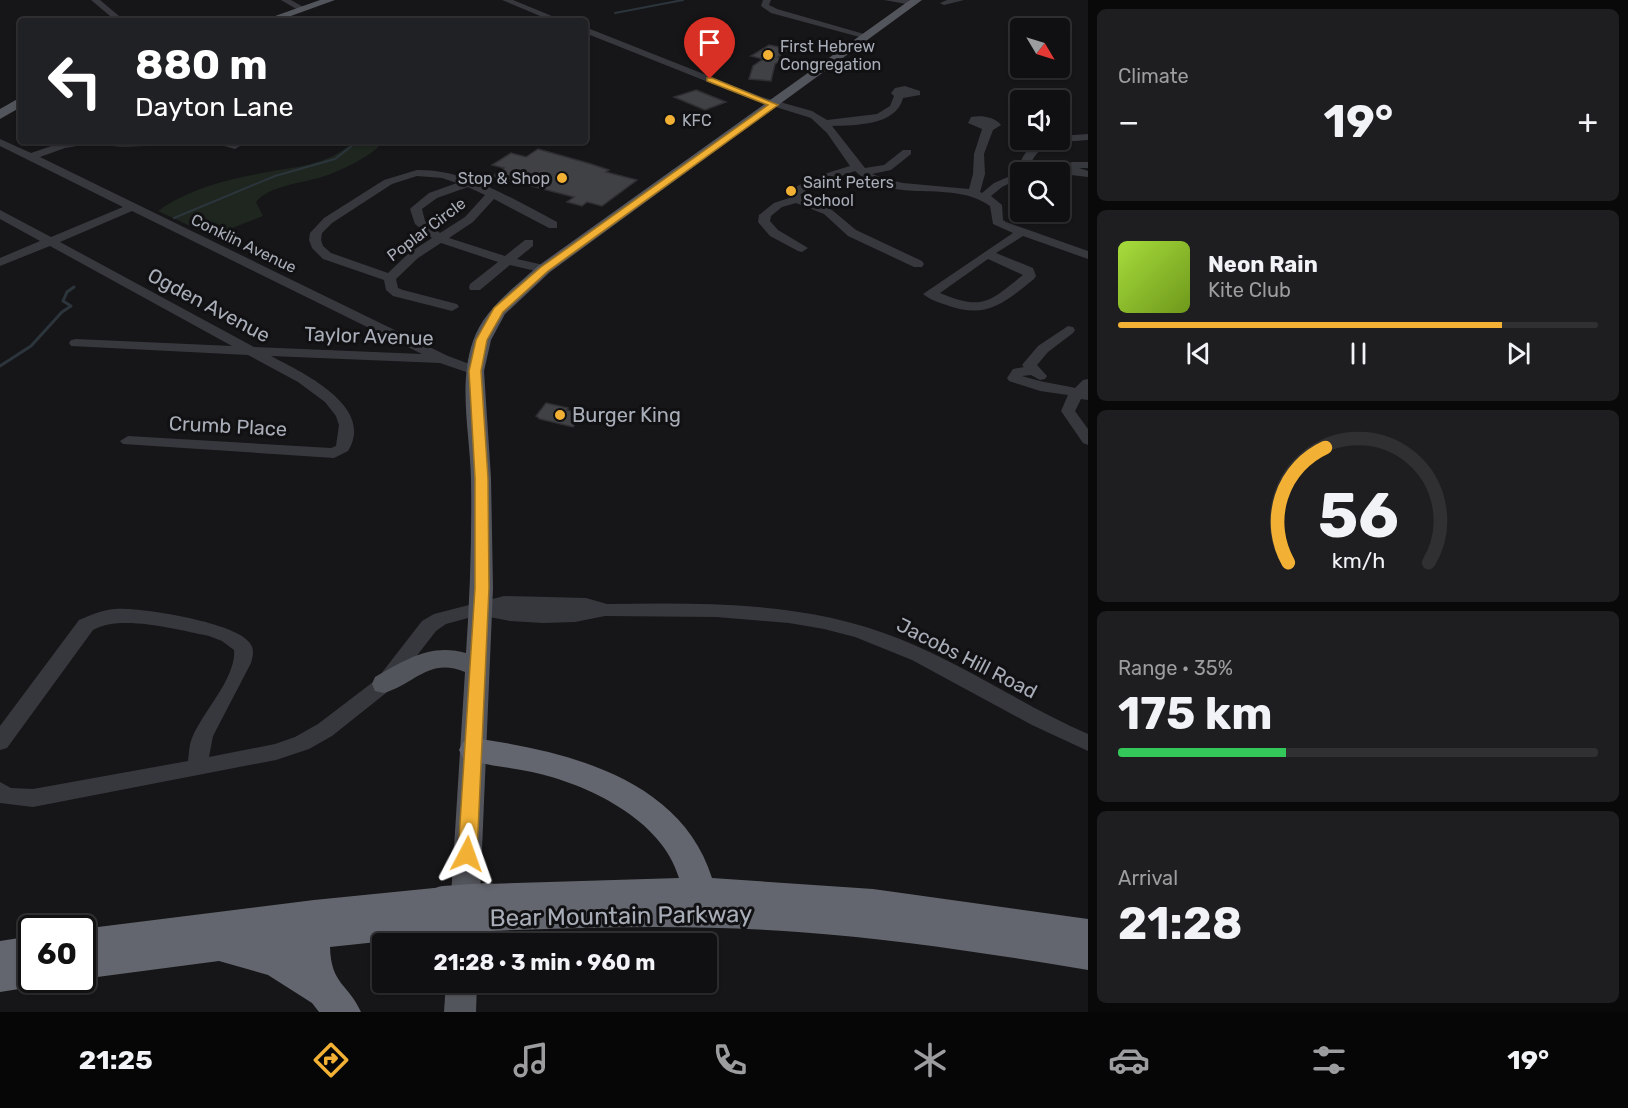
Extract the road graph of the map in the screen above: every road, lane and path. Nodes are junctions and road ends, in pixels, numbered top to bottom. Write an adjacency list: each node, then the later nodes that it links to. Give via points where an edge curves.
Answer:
1 (95, 0): 11 (street)
2 (285, 0): 10 (street)
3 (330, 0): 10 (main road)
4 (506, 0): 13 (street)
5 (767, 0): 15 (street, via 765,6 783,15)
6 (888, 0): 8 (street)
7 (960, 0): 9 (street)
8 (914, 2): 15 (main road)
9 (944, 3)
10 (301, 8): 12 (main road)
11 (117, 18)
12 (274, 18)
13 (552, 18)
14 (588, 31): 18 (street)
15 (867, 36): 18 (main road)
16 (899, 96): 20 (street, via 896,106 885,114)
17 (18, 103): 19 (main road)
18 (774, 105): 20 (street, via 812,115); 51 (main road)
19 (0, 116)
20 (824, 123): 31 (street)
21 (987, 128): 36 (street, via 979,154)
22 (1088, 137): 29 (street, via 1047,142 1033,148)
23 (0, 142): 28 (street, Conklin Avenue)
24 (70, 144): 28 (street)
25 (225, 144): 26 (street)
26 (235, 146)
27 (907, 152): 31 (street, via 887,168)
28 (31, 157): 38 (street, Conklin Avenue)
29 (1025, 162)
30 (1088, 165): 32 (street, via 1072,165)
31 (859, 169): 36 (street, via 873,179 900,186); 37 (street, via 807,185 793,195)
32 (1082, 173)
33 (1010, 179): 36 (street)
34 (468, 184): 35 (street); 42 (street, via 430,197 416,209 417,220); 52 (street, Poplar Circle, via 432,173 398,177 379,185 317,230 320,251 340,262)
35 (491, 195): 40 (street); 42 (street, Poplar Circle, via 481,208)
36 (980, 195): 41 (street, via 996,205 997,220)
37 (797, 199): 45 (street, via 770,210 765,222 774,233); 50 (street, via 828,212 852,233)
38 (134, 207): 43 (street); 58 (street, Conklin Avenue)
39 (0, 214): 43 (street, Ogden Avenue)
40 (553, 225)
41 (1022, 232): 46 (street); 47 (street)
42 (439, 238): 48 (street); 52 (street, Poplar Circle)
43 (49, 241): 49 (street); 57 (street, Ogden Avenue)
44 (529, 243): 48 (street)
45 (802, 248)
46 (987, 254): 46 (street, via 977,261 930,294 977,309 992,305 1030,276 1029,271)
47 (1088, 255)
48 (507, 259): 51 (street); 53 (street)
49 (0, 262)
50 (918, 264)
51 (544, 269): 59 (main road, via 498,311 482,340)
52 (390, 278): 54 (street, via 392,290 398,293)
53 (475, 287)
54 (452, 307)
55 (1068, 330): 60 (street, via 1033,360 1029,365)
56 (76, 343): 57 (street, Taylor Avenue)
57 (253, 351): 58 (street, Taylor Avenue); 65 (street, Ogden Avenue, via 303,379 339,406 345,418 346,440 339,451)
58 (443, 359): 59 (street, Conklin Avenue)
59 (475, 371): 66 (main road, via 482,488)
60 (1034, 372): 61 (street); 61 (street, via 1018,372 1014,378)
61 (1053, 387): 62 (street)
62 (1085, 391): 63 (street, via 1071,401 1068,411)
63 (1088, 440)
64 (128, 441): 65 (street, Crumb Place)
65 (325, 452)
66 (480, 609): 67 (main road); 68 (street, via 454,614 429,626); 70 (street, Jacobs Hill Road, via 503,614 586,615 608,609 763,612 805,618 892,643)
67 (478, 667): 68 (main road, via 455,657 436,657); 71 (main road)
68 (384, 684): 72 (street, via 302,743)
69 (0, 742): 72 (street, via 86,625 106,615 128,615 229,636 244,647 247,654 242,667 202,739)
70 (1088, 743)
71 (474, 750): 74 (highway, via 574,770 631,800 679,843); 76 (main road)
72 (198, 768): 73 (street, via 33,798 6,796)
73 (0, 791)
74 (700, 893): 75 (highway, Bear Mountain Parkway, via 621,893); 78 (highway, Bear Mountain Parkway, via 888,905)
75 (488, 908): 76 (highway, Bear Mountain Parkway, bridge); 82 (highway, Bear Mountain Parkway, via 776,915 926,929)
76 (450, 922): 77 (highway, Bear Mountain Parkway); 79 (highway, Bear Mountain Parkway, via 245,924)
77 (313, 933): 80 (highway, Bear Mountain Parkway); 88 (highway, via 311,961 317,981)
78 (1088, 935)
79 (96, 943)
80 (198, 947): 84 (highway, Bear Mountain Parkway); 88 (highway, via 275,960 301,973)
81 (18, 954): 83 (highway)
82 (1088, 954)
83 (0, 957)
84 (96, 961)
85 (18, 972): 86 (highway)
86 (0, 975)
87 (461, 993): 89 (main road)
88 (333, 1001)
89 (460, 1012)

